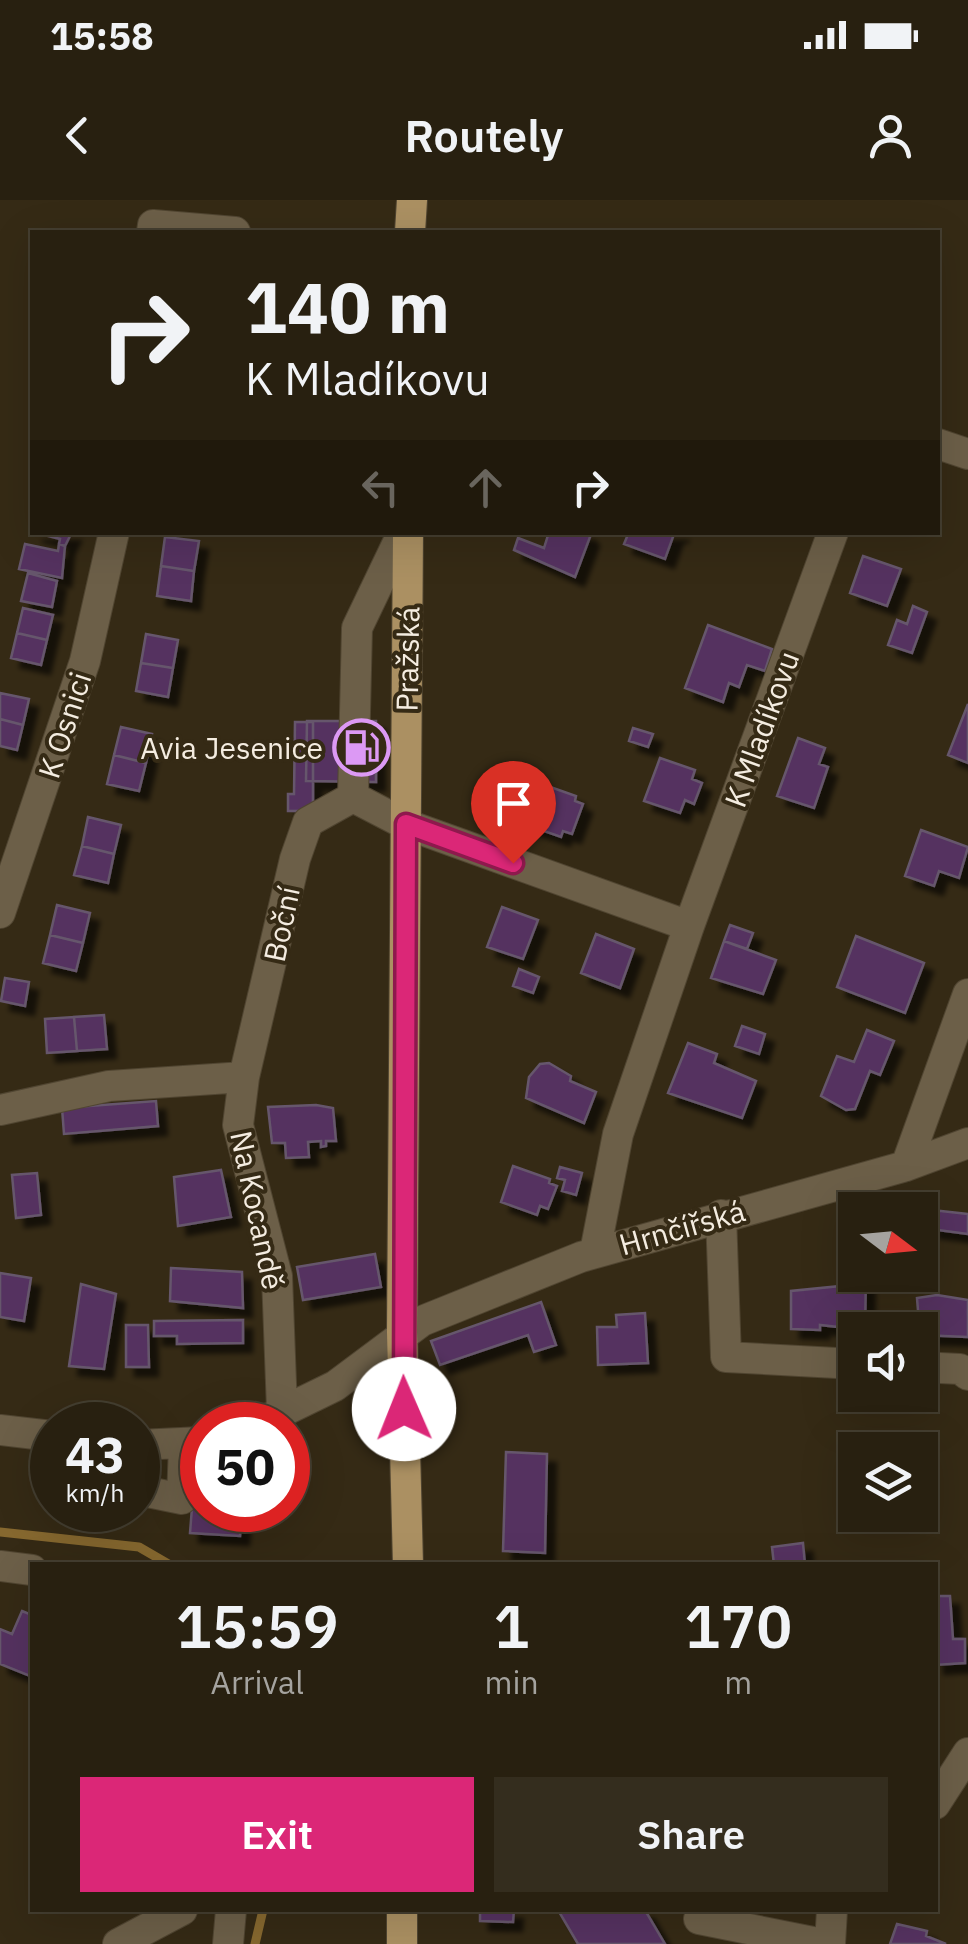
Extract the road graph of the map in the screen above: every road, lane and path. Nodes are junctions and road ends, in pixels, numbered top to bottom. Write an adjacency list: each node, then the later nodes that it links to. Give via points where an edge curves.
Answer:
1 (412, 200): 4 (main road)
2 (152, 230): 3 (street)
3 (208, 230)
4 (410, 230)
5 (940, 445): 6 (street)
6 (968, 454)
7 (113, 535): 13 (street, K Osnici, via 85,661)
8 (404, 535): 11 (street, via 357,628)
9 (406, 535): 12 (main road, Pražská)
10 (832, 535): 14 (street, K Mladíkovu)
11 (352, 797): 12 (street); 16 (street, Boční, via 308,822)
12 (406, 824): 14 (street); 22 (main road, Pražská)
13 (0, 913)
14 (689, 926): 21 (street, K Mladíkovu, via 618,1134)
15 (968, 994): 19 (street)
16 (244, 1077): 17 (street, via 109,1086); 26 (street, Na Kocandě, via 238,1125 277,1276)
17 (0, 1110)
18 (968, 1143): 19 (street, Hrnčířská)
19 (906, 1166): 20 (street, Hrnčířská)
20 (721, 1215): 21 (street, Hrnčířská); 23 (street, via 726,1357)
21 (595, 1252): 22 (street, Hrnčířská)
22 (402, 1332): 27 (street, Hrnčířská, via 335,1386); 30 (main road, Pražská)
23 (838, 1363)
24 (938, 1368): 25 (street)
25 (968, 1375)
26 (282, 1402)
27 (300, 1402)
28 (0, 1430): 29 (street)
29 (30, 1433)
30 (408, 1562)
31 (0, 1566): 32 (street)
32 (30, 1570)
33 (968, 1753): 34 (street)
34 (938, 1799)
35 (178, 1912): 40 (street)
36 (231, 1912): 41 (street)
37 (402, 1912): 42 (main road)
38 (832, 1912): 43 (street)
39 (700, 1924): 43 (street)
40 (118, 1944)
41 (228, 1944)
42 (402, 1944)
43 (826, 1944)

